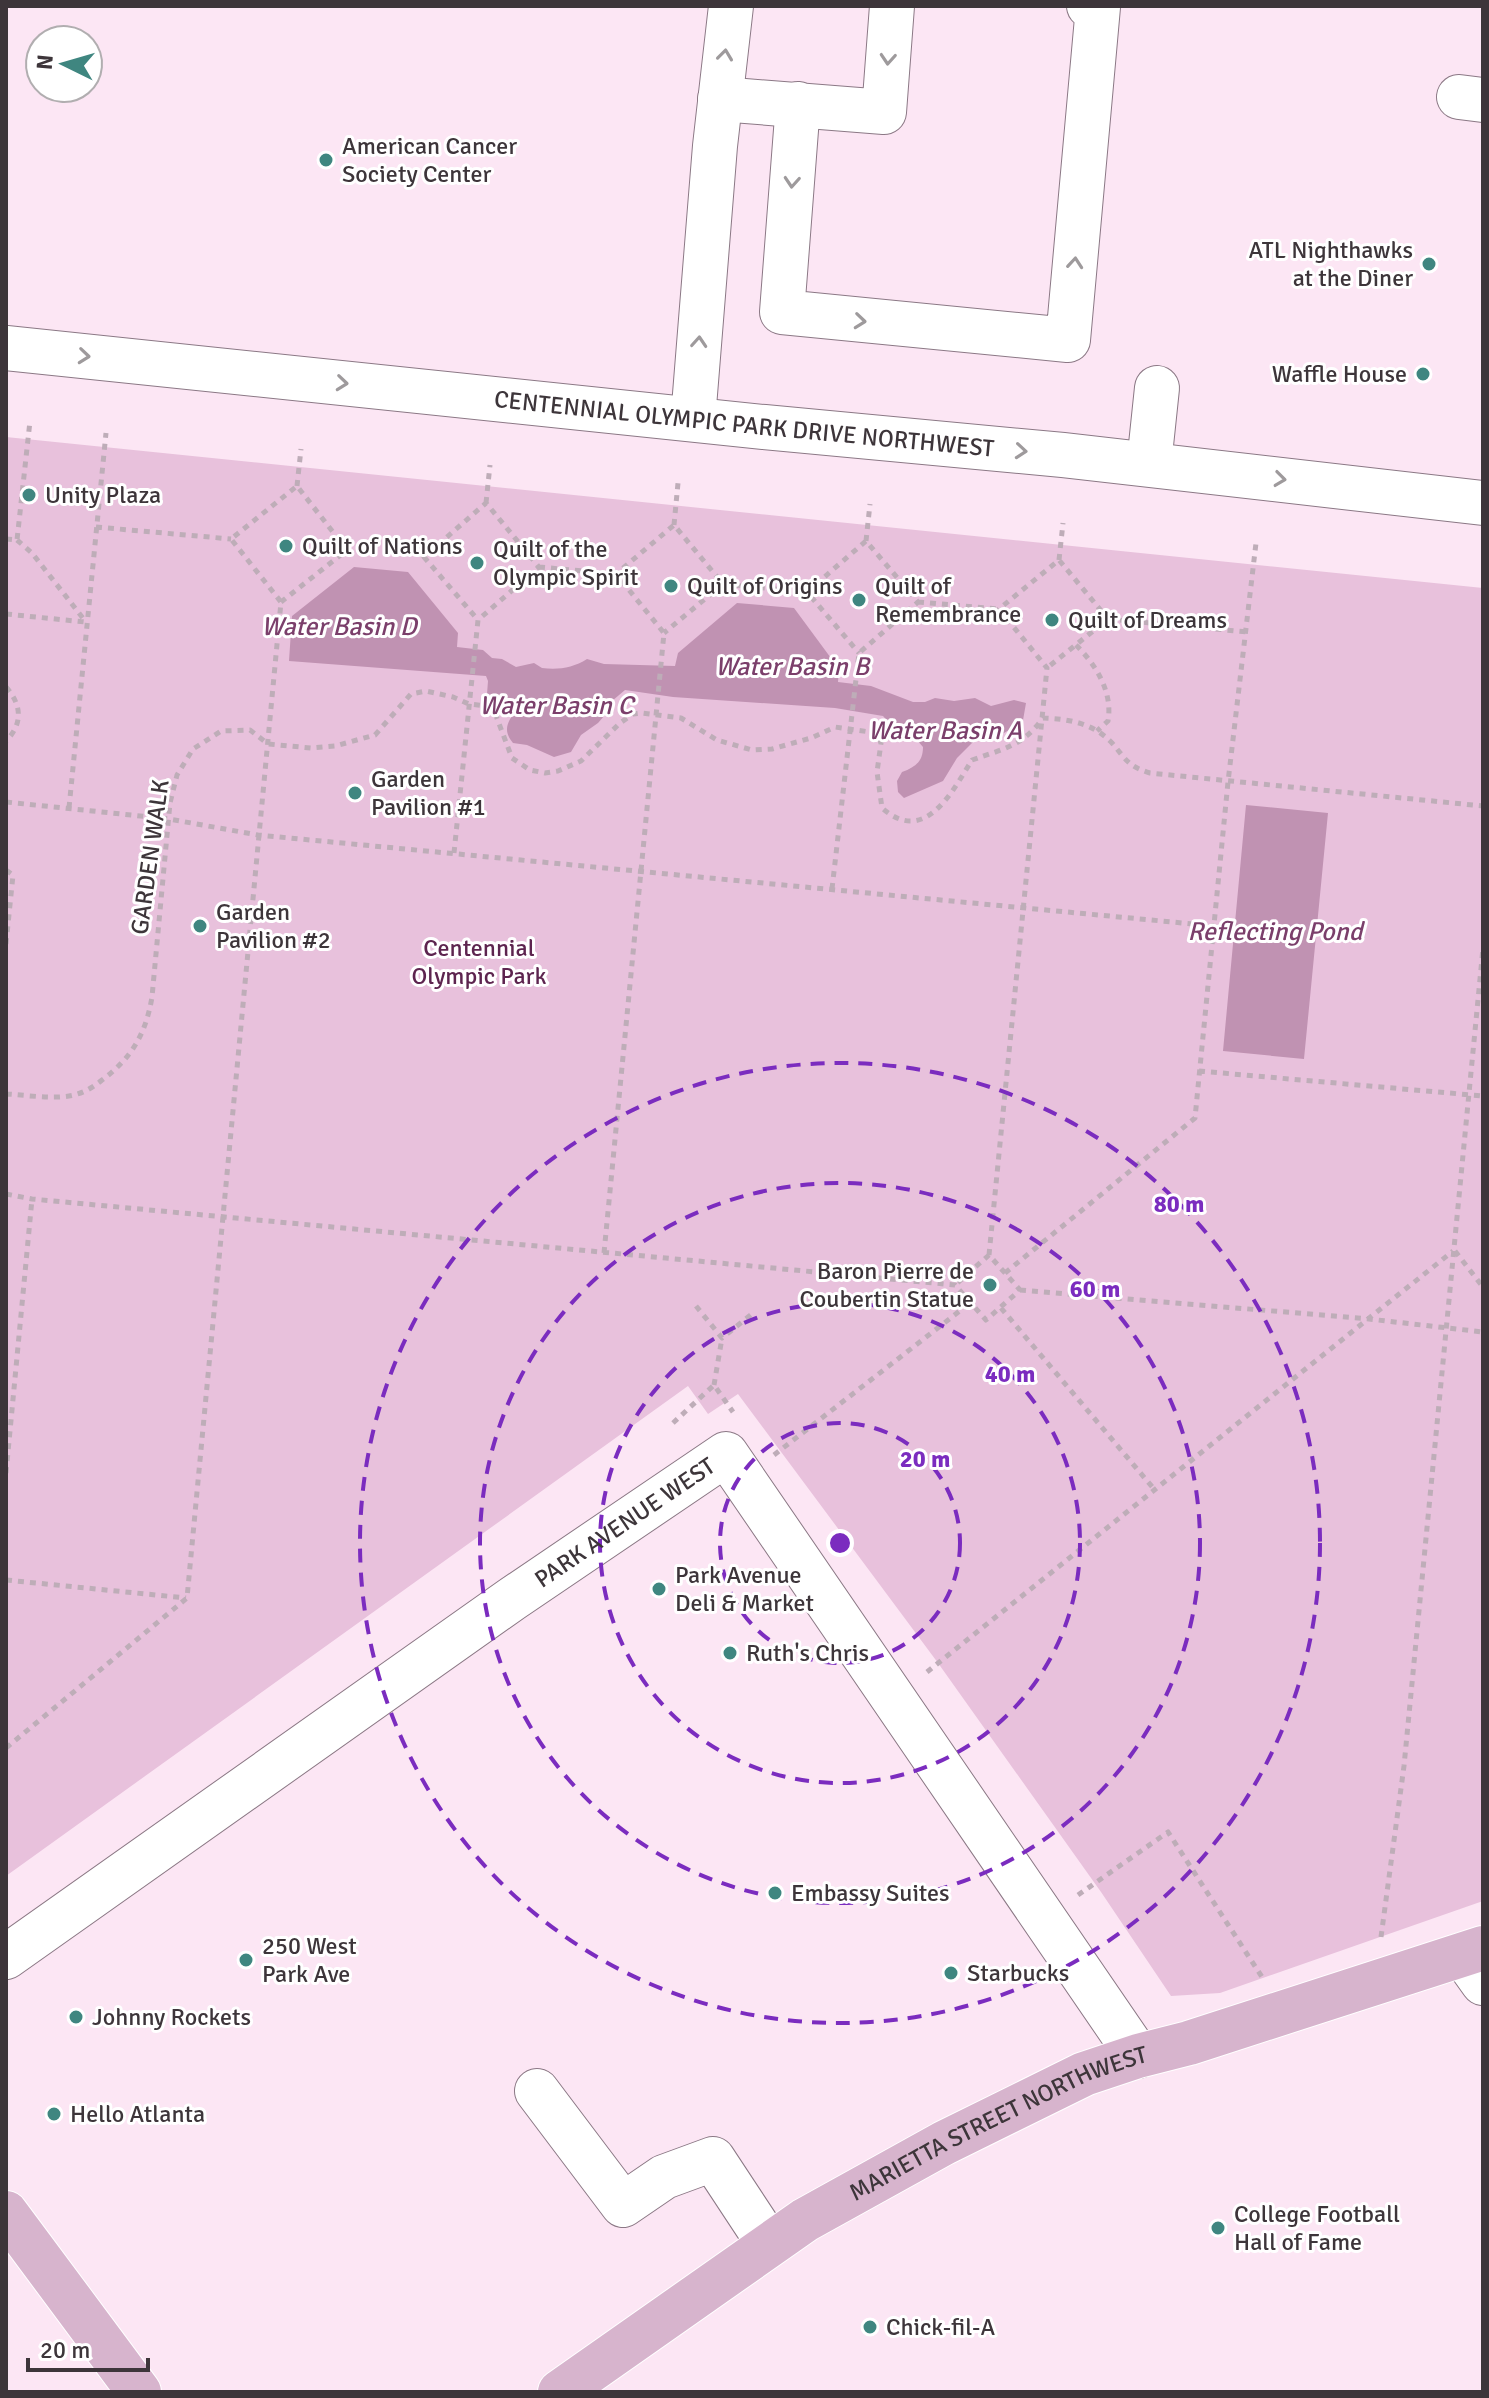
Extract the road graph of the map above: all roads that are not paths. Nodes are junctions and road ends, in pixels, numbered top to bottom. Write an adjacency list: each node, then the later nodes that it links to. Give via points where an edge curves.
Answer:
1 (731, 6): 4 (street, one-way to 1)
2 (892, 6): 5 (street, one-way to 5, via 884,112)
3 (1089, 6): 5 (street, one-way to 3, via 782,312 1068,340 1098,7)
4 (720, 99): 5 (street); 8 (street, one-way to 4)
5 (798, 104)
6 (6, 348): 8 (street, CENTENNIAL OLYMPIC PARK DRIVE NORTHWEST, one-way to 8)
7 (1157, 388): 9 (street)
8 (693, 419): 9 (street, CENTENNIAL OLYMPIC PARK DRIVE NORTHWEST, one-way to 9)
9 (1149, 464): 10 (street, CENTENNIAL OLYMPIC PARK DRIVE NORTHWEST, one-way to 10)
10 (1483, 503)
11 (6, 1957): 13 (street, PARK AVENUE WEST, via 726,1454)
12 (1476, 1962): 13 (main road, MARIETTA STREET NORTHWEST)
13 (1138, 2056): 16 (main road, MARIETTA STREET NORTHWEST, via 1084,2074 944,2143)
14 (537, 2091): 16 (street, via 623,2205 664,2177 713,2159)
15 (6, 2213): 17 (main road)
16 (769, 2244): 18 (main road, MARIETTA STREET NORTHWEST)
17 (139, 2392)
18 (560, 2392)

